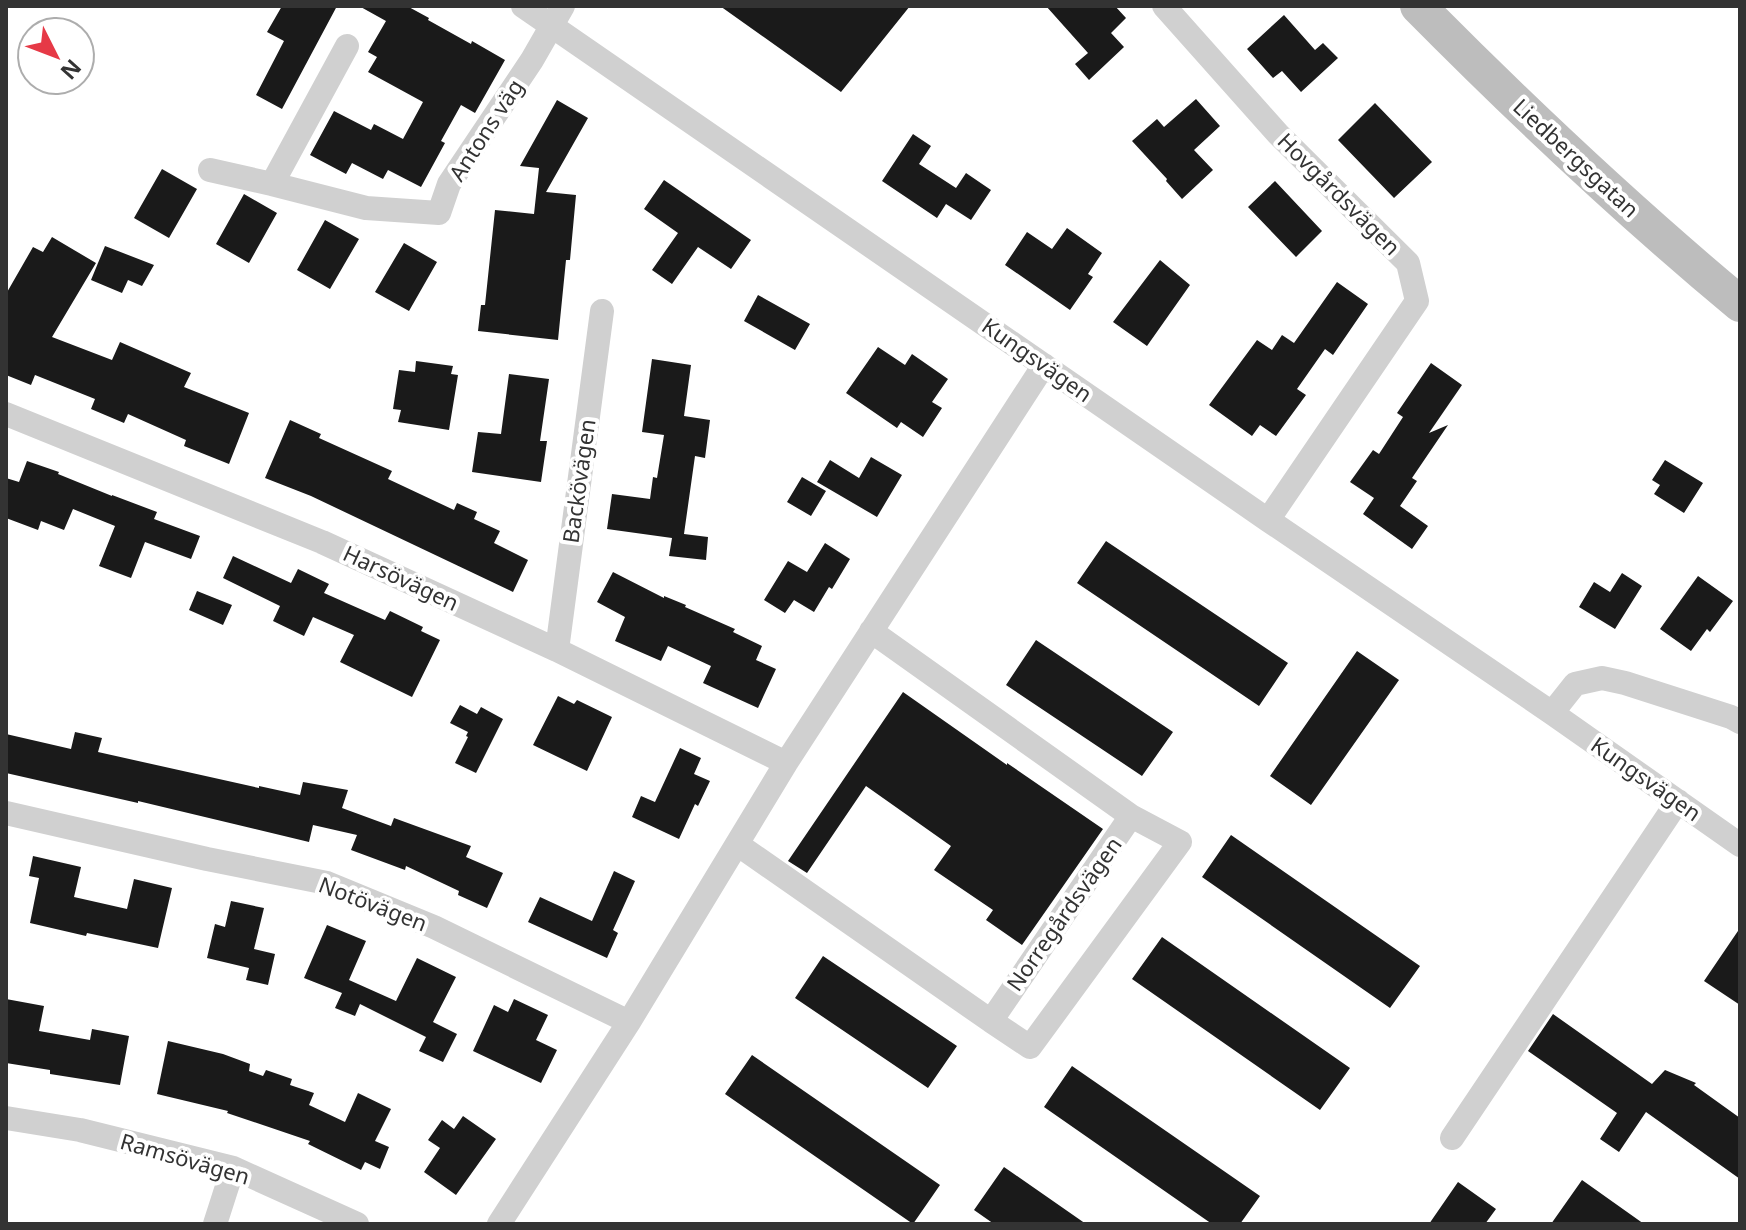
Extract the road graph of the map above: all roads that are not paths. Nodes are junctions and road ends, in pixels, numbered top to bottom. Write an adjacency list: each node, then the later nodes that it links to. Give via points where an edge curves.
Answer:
1 (523, 6): 4 (street, Kungsvägen)
2 (1164, 6): 12 (street, Hovgårdsvägen, via 1278,134 1408,263 1417,301)
3 (1418, 6): 8 (street, Liedbergsgatan, via 1588,172)
4 (556, 16): 7 (street, Antons väg, via 449,184 439,213 366,208); 10 (street, Kungsvägen)
5 (347, 46): 7 (street)
6 (210, 170): 7 (street, Antons väg)
7 (272, 184)
8 (1740, 304)
9 (602, 311): 14 (street, Backövägen)
10 (1044, 365): 12 (street, Kungsvägen); 13 (street)
11 (6, 414): 14 (street, Harsövägen, via 322,542)
12 (1268, 520): 15 (street, Kungsvägen)
13 (871, 631): 17 (street); 20 (street, Norregårdsvägen)
14 (557, 650): 17 (street, Harsövägen)
15 (1552, 713): 16 (street, via 1575,684 1602,678); 18 (street, Kungsvägen)
16 (1740, 722)
17 (786, 763): 21 (street)
18 (1678, 801): 22 (street, Kungsvägen); 26 (street)
19 (6, 813): 24 (street, Notövägen, via 327,883 434,927)
20 (1131, 816): 23 (street, Norregårdsvägen); 23 (street, via 1180,842 1030,1047)
21 (737, 844): 23 (street); 24 (street)
22 (1740, 845)
23 (991, 1021)
24 (629, 1022): 30 (street)
25 (6, 1118): 27 (street, Ramsövägen, via 80,1130)
26 (1452, 1138)
27 (233, 1168): 28 (street); 29 (street, Ramsövägen)
28 (215, 1224)
29 (357, 1224)
30 (499, 1224)

